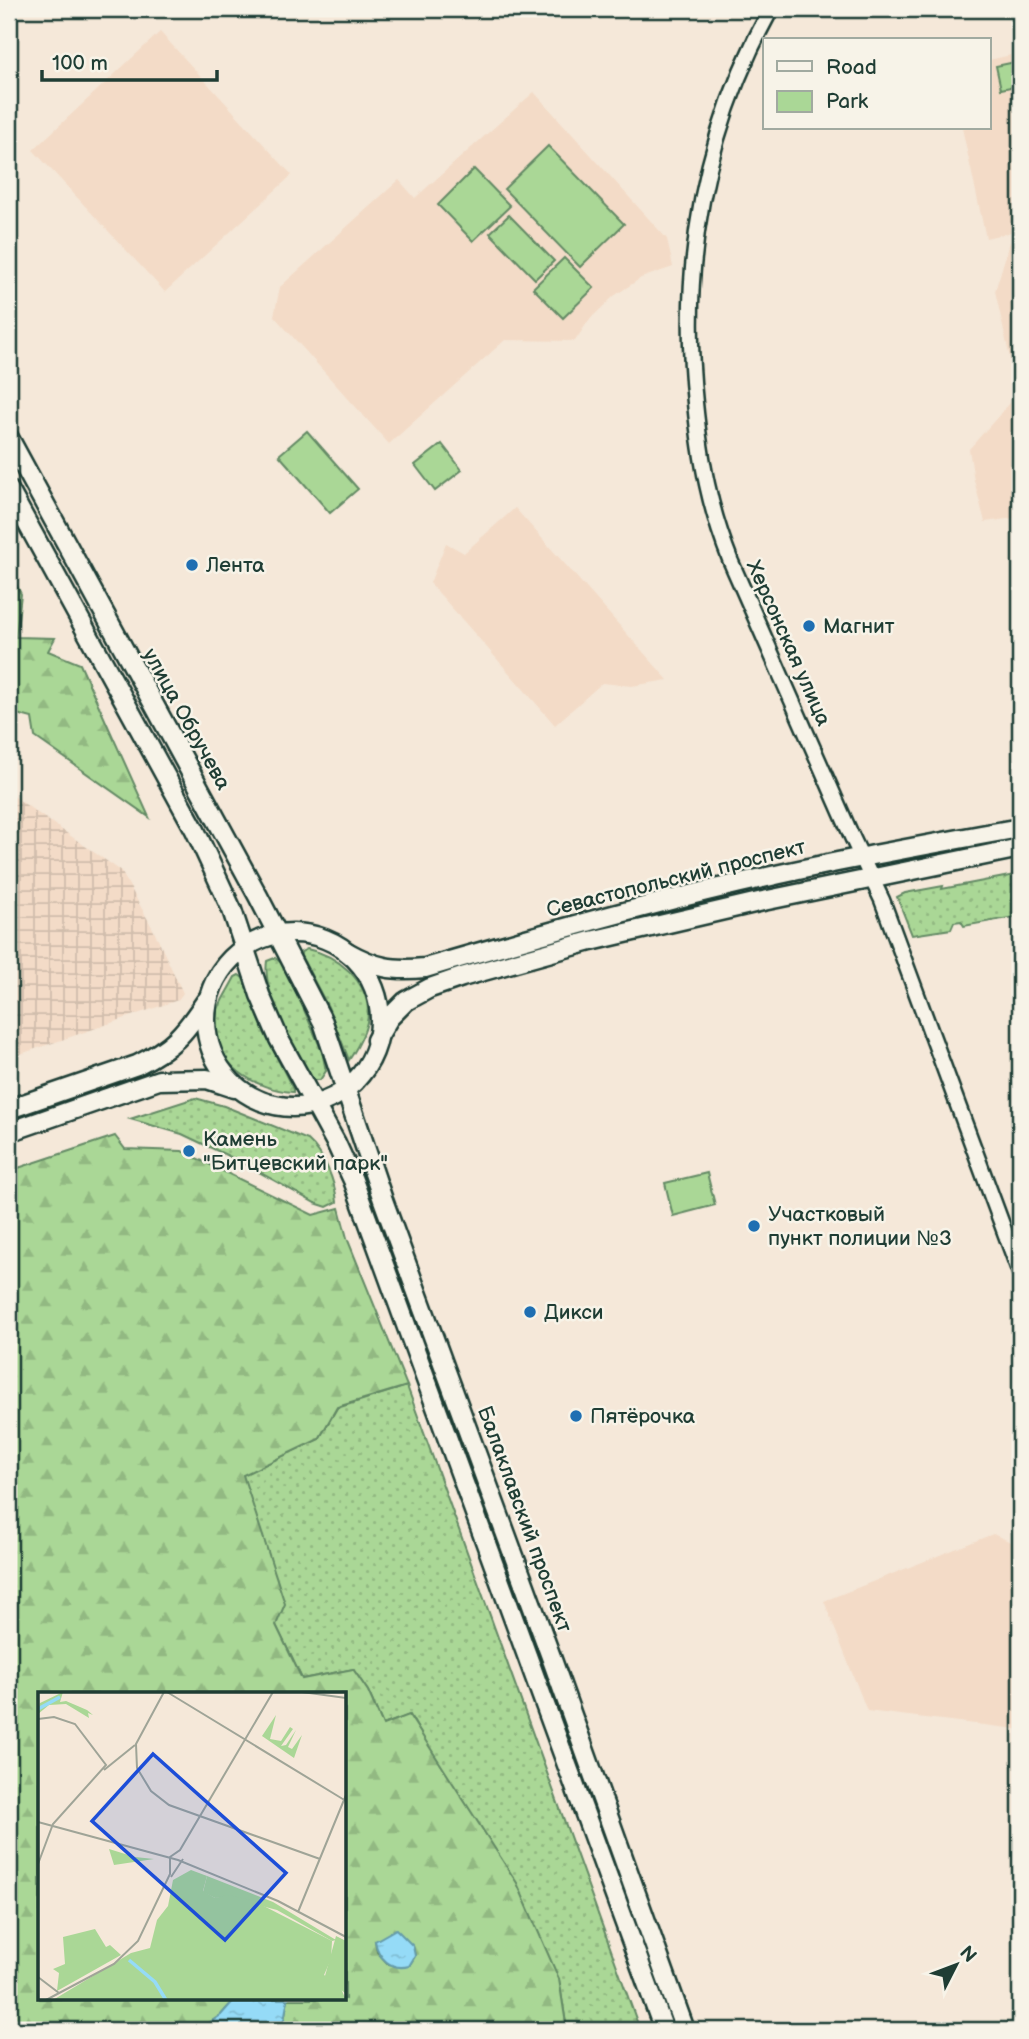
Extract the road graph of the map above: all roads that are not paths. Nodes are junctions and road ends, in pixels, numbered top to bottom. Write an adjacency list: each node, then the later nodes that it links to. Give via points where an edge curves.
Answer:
1 (771, 9): 6 (street, Херсонская улица, via 725,111 698,211 690,335 699,445 712,511 731,562)
2 (9, 438): 8 (main road, улица Обручева)
3 (9, 490): 9 (main road, via 195,830 232,910)
4 (1020, 828): 6 (main road, Севастопольский проспект)
5 (1020, 848): 7 (main road, Севастопольский проспект)
6 (862, 857): 7 (street, Херсонская улица); 10 (main road, Севастопольский проспект, via 560,929 425,968 381,968)
7 (871, 878): 13 (main road, Севастопольский проспект, via 591,942 462,977 406,1001); 19 (street, Херсонская улица, via 898,938)
8 (278, 934): 9 (main road); 10 (main road, Севастопольский проспект, via 319,937); 12 (main road, улица Обручева)
9 (244, 949): 11 (main road, via 223,971); 16 (main road, via 279,1039)
10 (347, 952): 13 (main road, via 371,979 379,997)
11 (208, 998): 15 (main road, via 208,1043 222,1072); 17 (main road, via 180,1038 156,1055)
12 (323, 1023): 14 (main road, Балаклавский проспект)
13 (376, 1040): 14 (main road, Севастопольский проспект)
14 (346, 1087): 16 (main road); 21 (main road, Балаклавский проспект)
15 (244, 1092): 16 (main road, via 281,1105); 18 (main road, via 206,1079 159,1080)
16 (316, 1106): 20 (main road, via 353,1180)
17 (9, 1109)
18 (9, 1132)
19 (1020, 1272)
20 (664, 2030)
21 (685, 2030)

